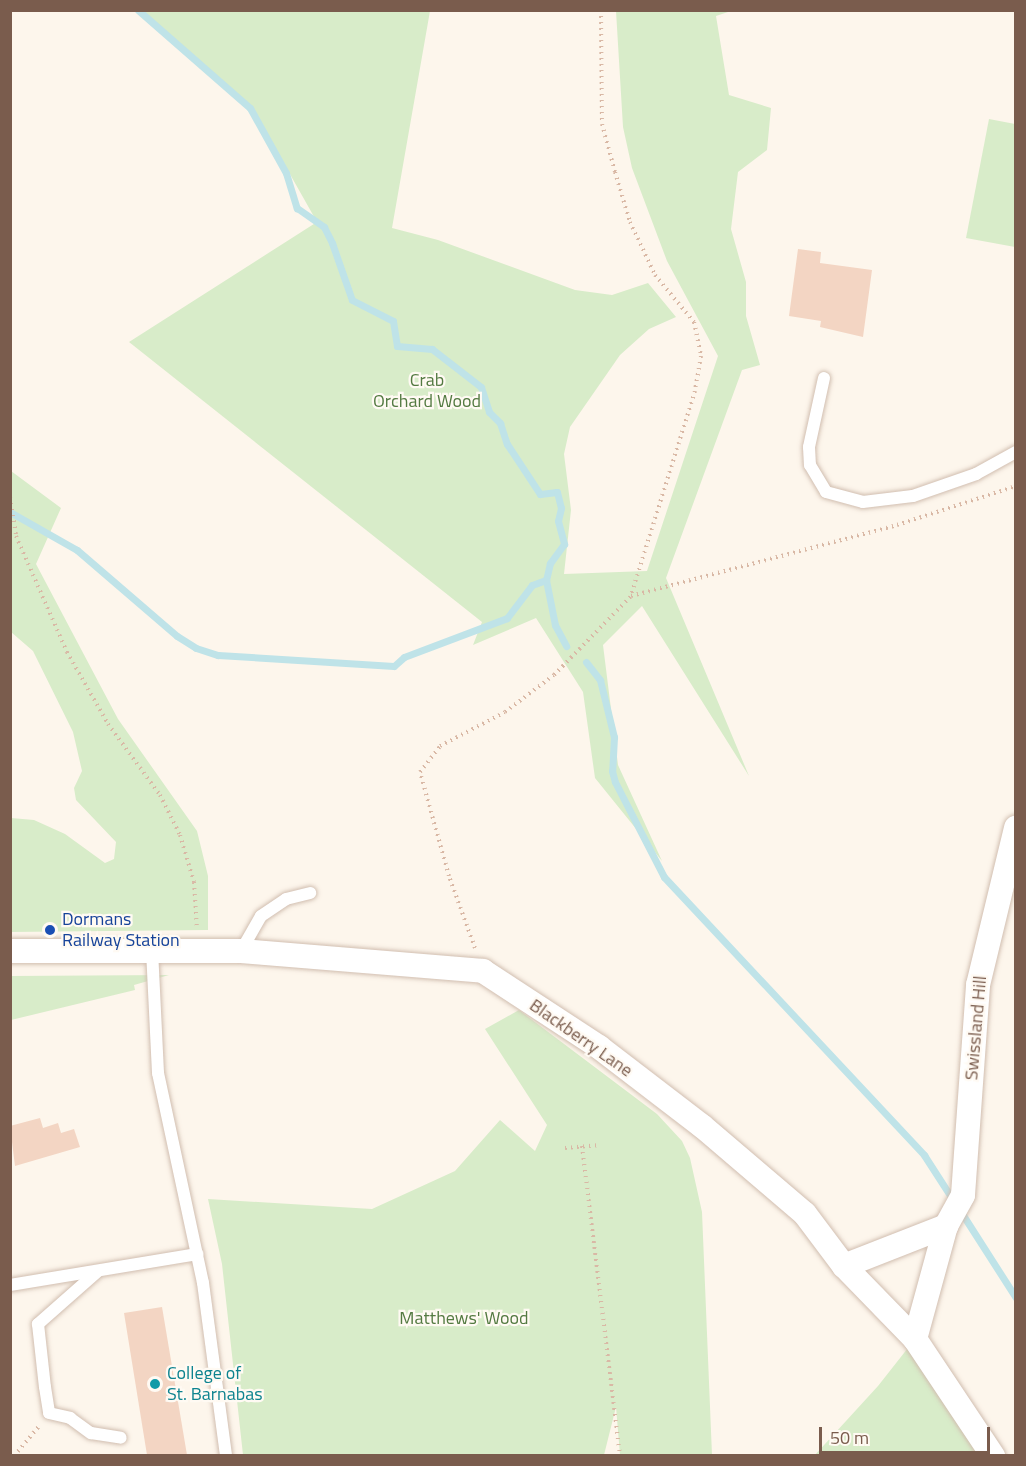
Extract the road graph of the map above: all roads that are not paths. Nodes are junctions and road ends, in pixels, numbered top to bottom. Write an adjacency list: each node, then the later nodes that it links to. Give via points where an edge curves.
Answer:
1 (824, 378): 2 (lane, via 809,447 810,465 826,492 863,502 913,496 976,474)
2 (1016, 452)
3 (1016, 828): 8 (street, Swissland Hill, via 978,986 963,1195)
4 (310, 893): 7 (lane, via 286,898 261,916)
5 (152, 950): 6 (street, Blackberry Lane); 7 (street, Blackberry Lane); 9 (lane, via 158,1073)
6 (10, 951)
7 (241, 951): 10 (street, Blackberry Lane, via 483,971 599,1047 702,1126 805,1214)
8 (946, 1226): 10 (street); 13 (street, Swissland Hill)
9 (197, 1254): 11 (lane); 15 (lane)
10 (844, 1266): 13 (street, Blackberry Lane)
11 (97, 1272): 12 (lane); 14 (lane, via 38,1324 49,1413 70,1418 91,1433)
12 (10, 1285)
13 (915, 1339): 16 (street, Blackberry Lane)
14 (121, 1437)
15 (226, 1455)
16 (993, 1455)

